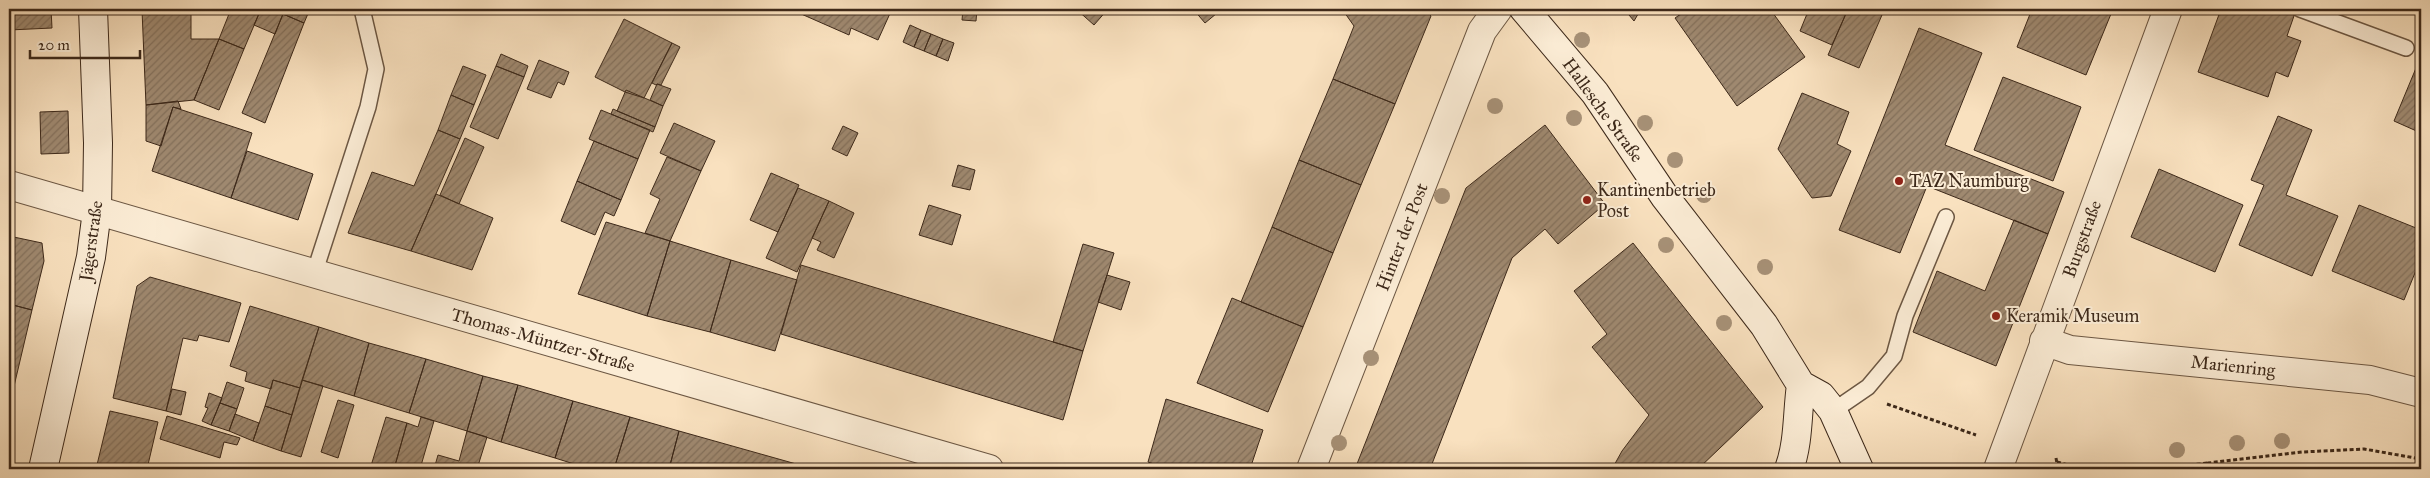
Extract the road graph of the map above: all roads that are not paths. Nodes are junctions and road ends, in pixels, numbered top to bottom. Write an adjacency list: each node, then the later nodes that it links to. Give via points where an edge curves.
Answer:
1 (93, 9): 9 (street, Jägerstraße)
2 (362, 9): 11 (lane, via 376,69 368,107)
3 (1498, 9): 19 (street, Hinter der Post, via 1482,31)
4 (1524, 9): 13 (street, Hallesche Straße, via 1595,93 1665,198 1764,325)
5 (2168, 9): 12 (street, Burgstraße)
6 (2300, 9): 7 (lane)
7 (2406, 48)
8 (9, 185): 9 (street, Thomas-Müntzer-Straße)
9 (97, 211): 11 (street, Thomas-Müntzer-Straße); 17 (street, Jägerstraße, via 91,257)
10 (1946, 217): 15 (lane, via 1905,316 1894,356 1868,387)
11 (314, 274): 18 (street, Thomas-Müntzer-Straße)
12 (2044, 341): 14 (street, Marienring, via 2070,350 2370,380); 16 (street, Burgstraße)
13 (1801, 385): 15 (street, via 1821,396); 20 (street, via 1795,451)
14 (2421, 393)
15 (1833, 411): 21 (street)
16 (2003, 458)
17 (43, 469)
18 (989, 469)
19 (1311, 469)
20 (1789, 469)
21 (1859, 469)

